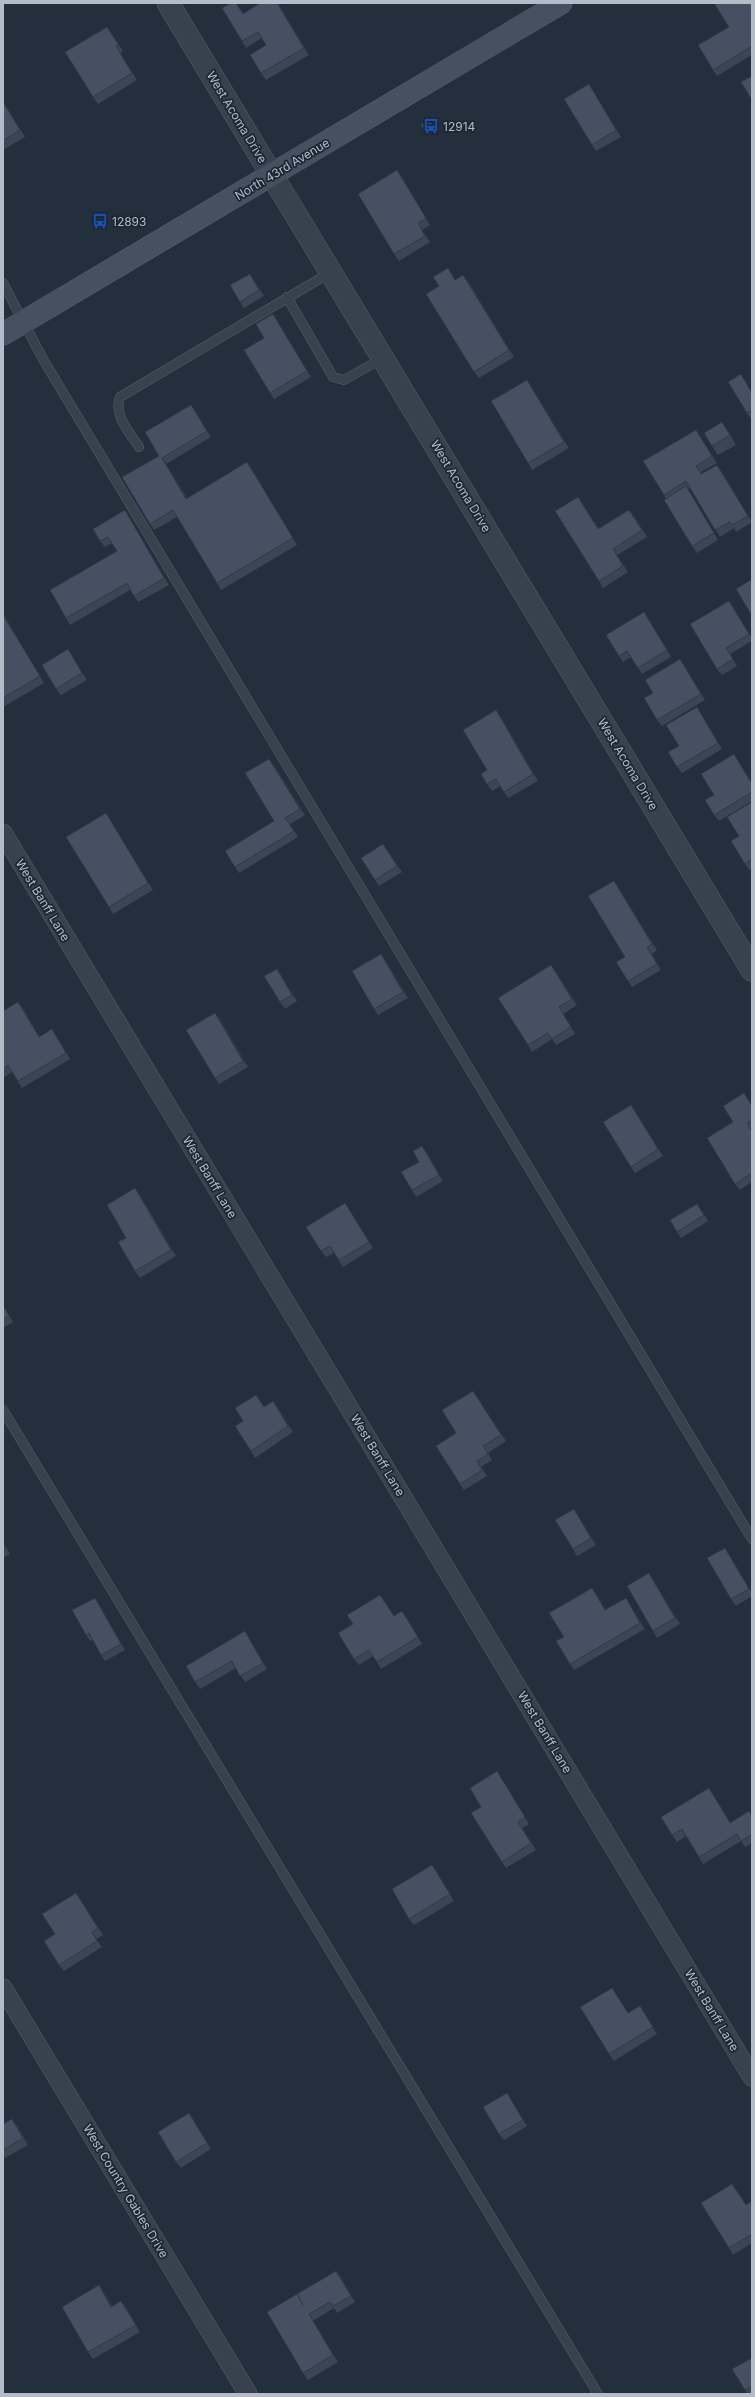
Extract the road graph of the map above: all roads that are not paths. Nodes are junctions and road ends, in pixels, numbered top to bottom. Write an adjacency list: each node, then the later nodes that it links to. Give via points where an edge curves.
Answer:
1 (168, 3): 3 (street, West Acoma Drive)
2 (561, 3): 3 (main road, North 43rd Avenue)
3 (272, 174): 4 (street, West Acoma Drive); 7 (main road, North 43rd Avenue)
4 (331, 272): 6 (lane); 9 (street, West Acoma Drive)
5 (3, 283): 7 (lane)
6 (286, 297): 9 (lane, via 338,380 344,380); 10 (lane, via 120,397 119,414)
7 (24, 322): 8 (main road, North 43rd Avenue); 14 (lane, via 56,382)
8 (3, 334)
9 (383, 357): 12 (street, West Acoma Drive)
10 (139, 447)
11 (3, 833): 16 (street, West Banff Lane)
12 (752, 970)
13 (3, 1410): 18 (lane)
14 (752, 1539)
15 (3, 1988): 17 (street, West Country Gables Drive)
16 (752, 2077)
17 (248, 2394)
18 (598, 2394)

